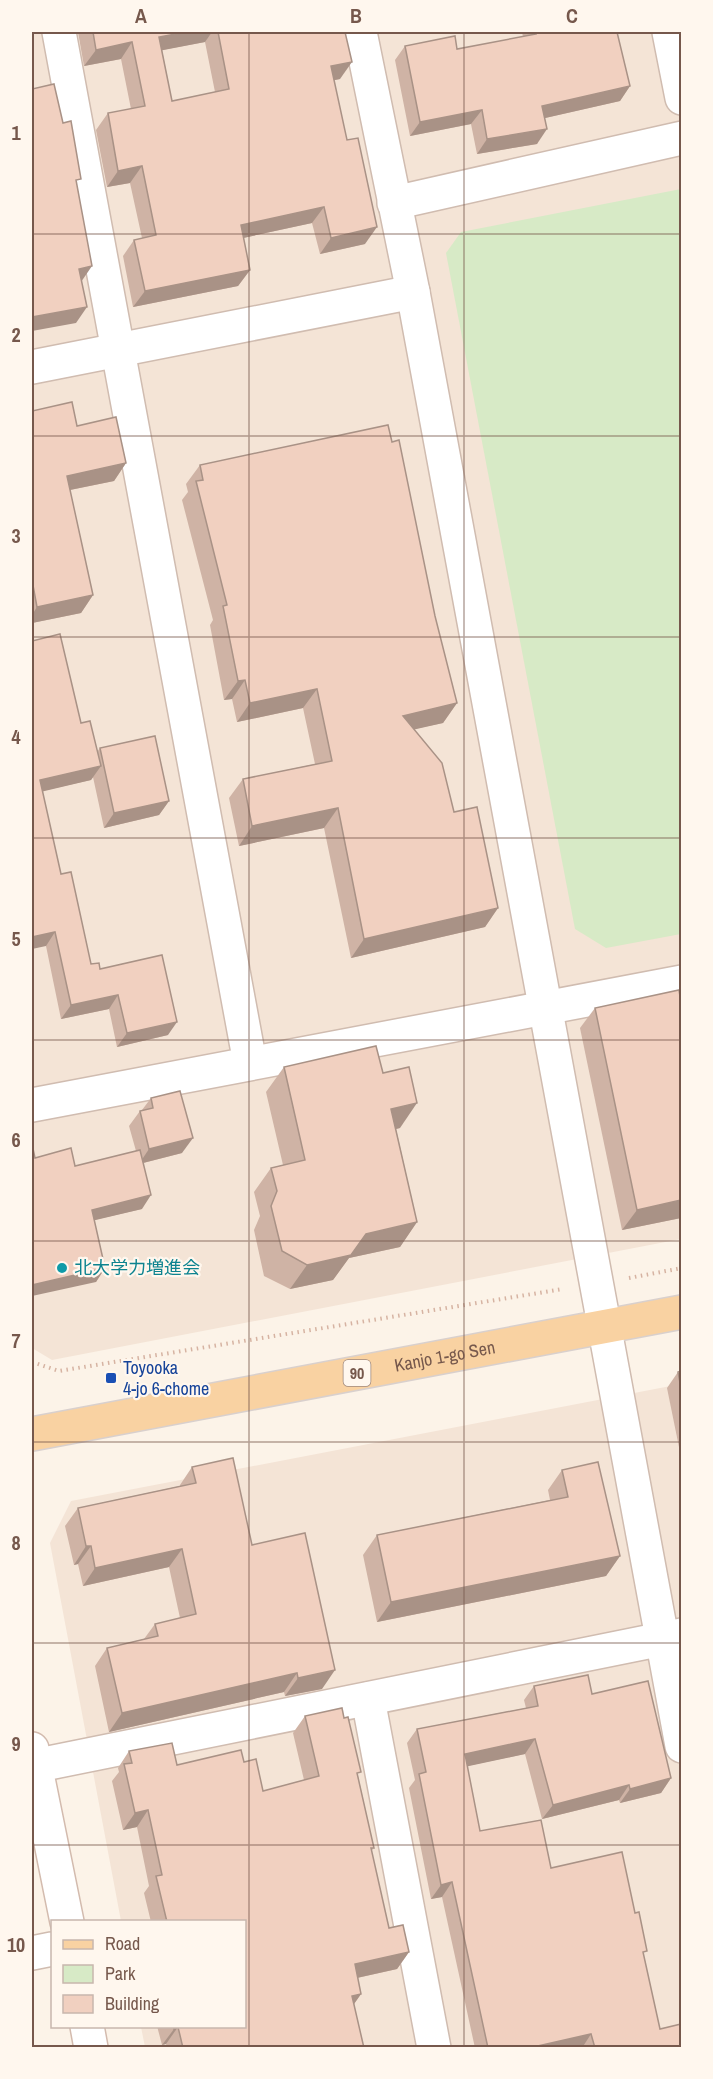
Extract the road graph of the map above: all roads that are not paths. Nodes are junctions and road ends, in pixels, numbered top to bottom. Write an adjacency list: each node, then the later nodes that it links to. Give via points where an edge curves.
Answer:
1 (59, 32): 8 (street)
2 (360, 32): 6 (street)
3 (669, 32): 4 (street)
4 (681, 98)
5 (681, 138): 6 (street)
6 (394, 204): 7 (street)
7 (413, 292): 8 (street); 11 (street)
8 (120, 350): 9 (street); 12 (street)
9 (32, 367)
10 (681, 982): 11 (street)
11 (547, 1008): 12 (street); 15 (street)
12 (250, 1064): 13 (street)
13 (32, 1105)
14 (681, 1312): 15 (main road, Kanjo 1-go Sen / 90)
15 (603, 1327): 16 (main road, Kanjo 1-go Sen / 90); 17 (street)
16 (32, 1434)
17 (671, 1637): 18 (street); 19 (street)
18 (368, 1700): 20 (street); 26 (street)
19 (681, 1746)
20 (33, 1758): 21 (street)
21 (67, 1920)
22 (51, 1949): 23 (street)
23 (32, 1953)
24 (87, 2028): 25 (street)
25 (91, 2048)
26 (434, 2048)

